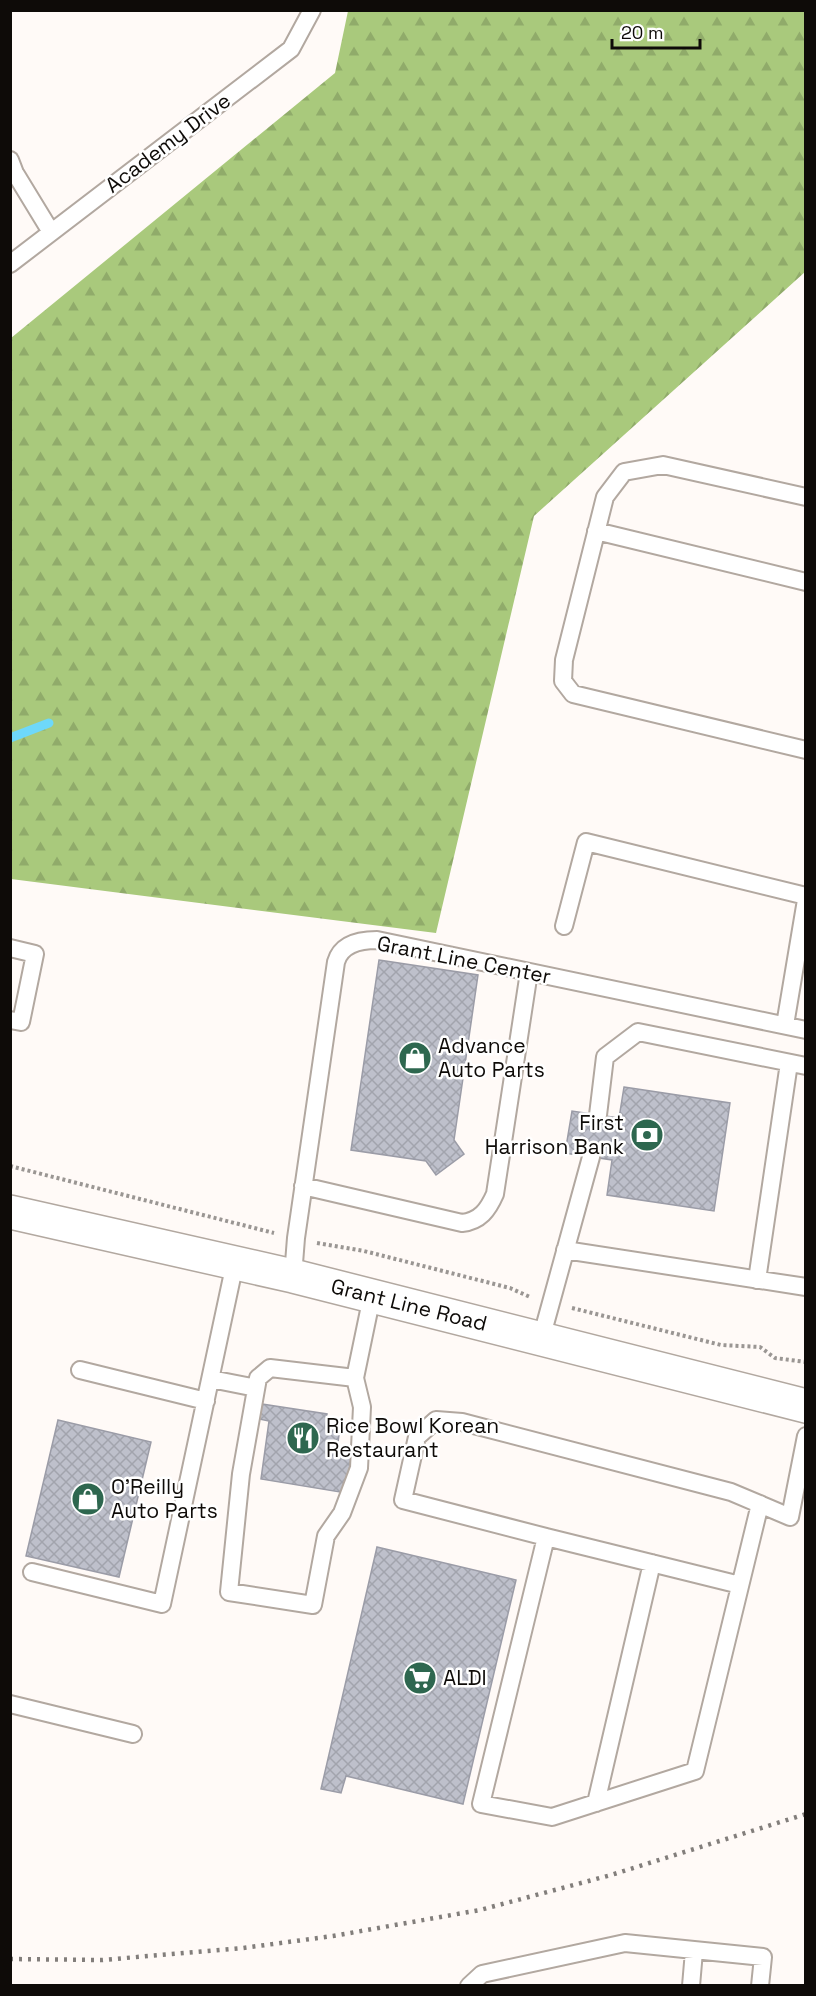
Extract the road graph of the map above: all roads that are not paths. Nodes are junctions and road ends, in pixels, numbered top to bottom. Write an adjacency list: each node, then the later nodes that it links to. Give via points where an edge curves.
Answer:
1 (312, 10): 3 (lane, Academy Drive, via 291,49)
2 (10, 160): 3 (lane)
3 (51, 232): 4 (lane, Academy Drive)
4 (10, 264)
5 (806, 497): 6 (lane, via 663,465 624,472 605,497)
6 (596, 531): 7 (lane); 8 (lane, via 564,660 562,681 573,694)
7 (806, 582)
8 (806, 750)
9 (806, 898): 10 (lane, via 586,842); 14 (lane)
10 (564, 926)
11 (10, 948): 13 (lane, via 35,954 21,1022)
12 (529, 972): 14 (lane, Grant Line Center); 20 (lane, Grant Line Center, via 377,940 343,949 336,962); 20 (lane, via 495,1194 480,1218 462,1223)
13 (10, 1020)
14 (785, 1026): 15 (lane, Grant Line Center)
15 (806, 1030)
16 (789, 1063): 17 (lane); 18 (lane, via 638,1032 605,1057); 25 (lane)
17 (806, 1066)
18 (598, 1115)
19 (591, 1157): 22 (lane)
20 (303, 1186): 24 (lane, Grant Line Center)
21 (10, 1212): 23 (main road, Grant Line Road)
22 (565, 1250): 25 (lane); 28 (lane)
23 (235, 1263): 24 (main road, Grant Line Road); 31 (lane)
24 (293, 1276): 27 (main road, Grant Line Road)
25 (757, 1280): 26 (lane)
26 (806, 1287)
27 (372, 1296): 28 (main road, Grant Line Road); 30 (lane)
28 (541, 1339): 34 (main road, Grant Line Road)
29 (80, 1370): 33 (lane)
30 (355, 1378): 32 (lane, via 270,1368 258,1378); 32 (lane, via 362,1407 359,1468 342,1513 326,1536 313,1605 230,1592 241,1474)
31 (211, 1379): 32 (lane); 33 (lane)
32 (256, 1388)
33 (206, 1401): 39 (lane, via 162,1604)
34 (806, 1406)
35 (806, 1436): 36 (lane, via 790,1517)
36 (760, 1504): 37 (lane, via 730,1492 462,1422 436,1420 417,1437 403,1500); 40 (lane)
37 (546, 1537): 38 (lane); 43 (lane, via 481,1804 552,1817)
38 (652, 1563): 40 (lane); 43 (lane)
39 (32, 1572)
40 (740, 1585): 43 (lane, via 695,1771)
41 (10, 1704): 42 (lane)
42 (132, 1734)
43 (596, 1803)
44 (694, 1951): 45 (lane, via 625,1943 482,1974); 46 (lane); 47 (lane, via 763,1957)
45 (469, 1986)
46 (691, 1986)
47 (760, 1986)

